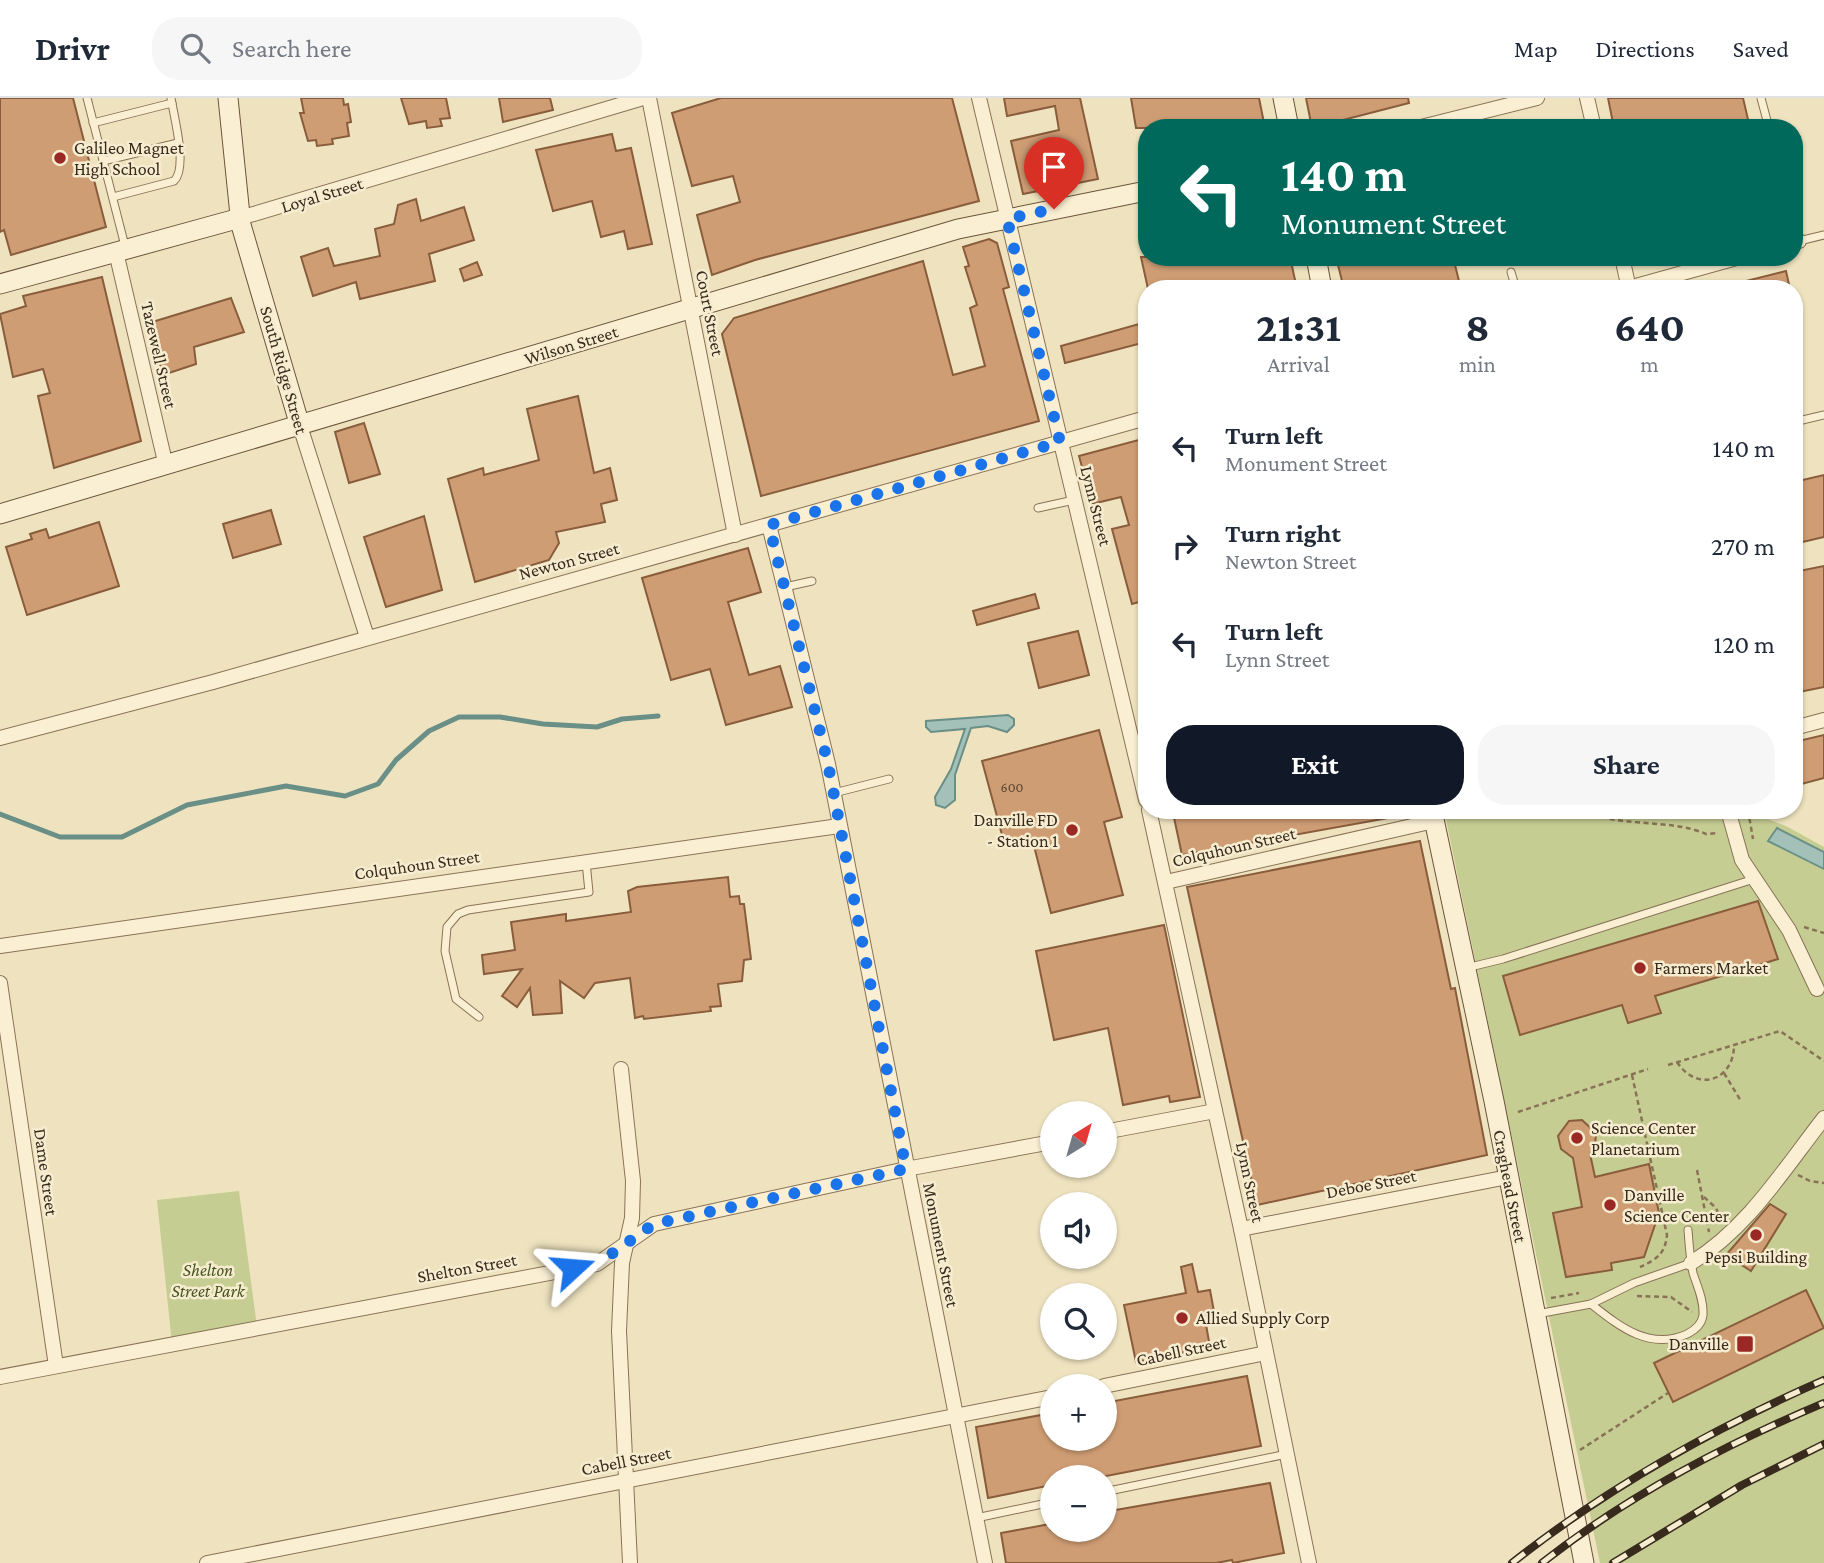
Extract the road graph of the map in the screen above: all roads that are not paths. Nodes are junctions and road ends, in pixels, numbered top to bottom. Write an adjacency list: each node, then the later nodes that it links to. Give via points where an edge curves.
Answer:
1 (87, 98): 15 (lane)
2 (228, 98): 20 (street, South Ridge Street)
3 (643, 98): 20 (street, Loyal Street)
4 (649, 98): 30 (street, Court Street)
5 (979, 98): 21 (street, Lynn Street)
6 (1283, 98): 11 (street)
7 (1537, 98): 12 (street)
8 (1587, 98): 13 (street)
9 (1761, 98): 14 (lane)
10 (172, 101): 15 (lane); 16 (lane)
11 (1287, 119)
12 (1453, 119)
13 (1592, 119)
14 (1767, 119)
15 (93, 123): 17 (lane)
16 (178, 143): 17 (lane); 19 (lane, via 181,171 174,181)
17 (103, 161): 19 (lane)
18 (1138, 193): 21 (street, Wilson Street)
19 (113, 197): 24 (lane)
20 (240, 218): 24 (street, Loyal Street); 34 (street, South Ridge Street)
21 (1007, 219): 30 (street, Wilson Street, via 958,229); 35 (street, Lynn Street)
22 (1824, 235): 23 (lane)
23 (1803, 240)
24 (121, 250): 29 (street, Loyal Street); 36 (street, Tazewell Street)
25 (1707, 266): 28 (street)
26 (1511, 272): 27 (lane)
27 (1513, 280)
28 (1657, 280)
29 (0, 284)
30 (689, 310): 34 (street, Wilson Street); 41 (street, Court Street)
31 (1824, 415): 33 (lane)
32 (1138, 420): 35 (street, Newton Street)
33 (1803, 420)
34 (300, 426): 36 (street, Wilson Street); 44 (street, South Ridge Street)
35 (1060, 442): 37 (street, Lynn Street); 40 (street, Newton Street)
36 (166, 466): 39 (street, Wilson Street)
37 (1074, 500): 38 (lane); 48 (street, Lynn Street)
38 (1038, 508)
39 (0, 514)
40 (769, 525): 41 (street, Newton Street); 43 (street, Monument Street)
41 (735, 535): 44 (street, Newton Street)
42 (813, 581): 43 (lane)
43 (784, 588): 50 (street, Monument Street)
44 (367, 637): 47 (street, Newton Street)
45 (1824, 720): 46 (street)
46 (1803, 726)
47 (0, 738)
48 (1138, 767)
49 (889, 779): 50 (lane)
50 (833, 793): 55 (street, Monument Street)
51 (1151, 819): 58 (street, Lynn Street)
52 (1421, 819): 58 (street, Colquhoun Street)
53 (1434, 819): 60 (street, Craghead Street)
54 (1730, 819): 57 (street, via 1737,848)
55 (839, 826): 56 (street, Colquhoun Street); 69 (street, Monument Street)
56 (586, 862): 59 (street, Colquhoun Street); 63 (lane, via 589,892 468,910 451,920 445,951 456,999)
57 (1754, 879): 60 (lane); 62 (street, via 1789,930)
58 (1166, 882): 65 (street, Lynn Street)
59 (0, 946)
60 (1465, 968): 70 (street, Craghead Street)
61 (0, 983): 78 (street, Dame Street)
62 (1817, 989)
63 (478, 1017)
64 (621, 1069): 73 (street, via 634,1181)
65 (1215, 1111): 67 (street); 71 (street, Lynn Street)
66 (1824, 1118): 74 (street, via 1729,1234)
67 (1117, 1130)
68 (1040, 1144): 69 (street, Shelton Street)
69 (906, 1169): 73 (street, Shelton Street, via 654,1224); 82 (street, Monument Street)
70 (1508, 1177): 71 (street, Deboe Street); 76 (street, Craghead Street)
71 (1241, 1229): 77 (street, Lynn Street)
72 (1688, 1230): 74 (lane)
73 (625, 1242): 78 (street, Shelton Street, via 597,1264); 84 (street, via 619,1331)
74 (1691, 1263): 75 (lane); 75 (lane, via 1703,1315 1696,1329 1685,1335 1652,1340 1624,1329)
75 (1591, 1304): 76 (lane)
76 (1534, 1314): 92 (street, Craghead Street)
77 (1266, 1353): 80 (street, Cabell Street); 83 (street, Lynn Street)
78 (56, 1366): 79 (street, Shelton Street)
79 (0, 1377)
80 (1117, 1384)
81 (1040, 1399): 82 (street, Cabell Street)
82 (955, 1415): 84 (street, Cabell Street); 87 (street, Monument Street)
83 (1287, 1454): 85 (lane); 91 (street, Lynn Street)
84 (625, 1481): 88 (street, Cabell Street); 89 (street)
85 (1117, 1489)
86 (1040, 1505): 87 (lane)
87 (976, 1518): 90 (street, Monument Street)
88 (206, 1563)
89 (630, 1563)
90 (985, 1563)
91 (1309, 1563)
92 (1584, 1563)

